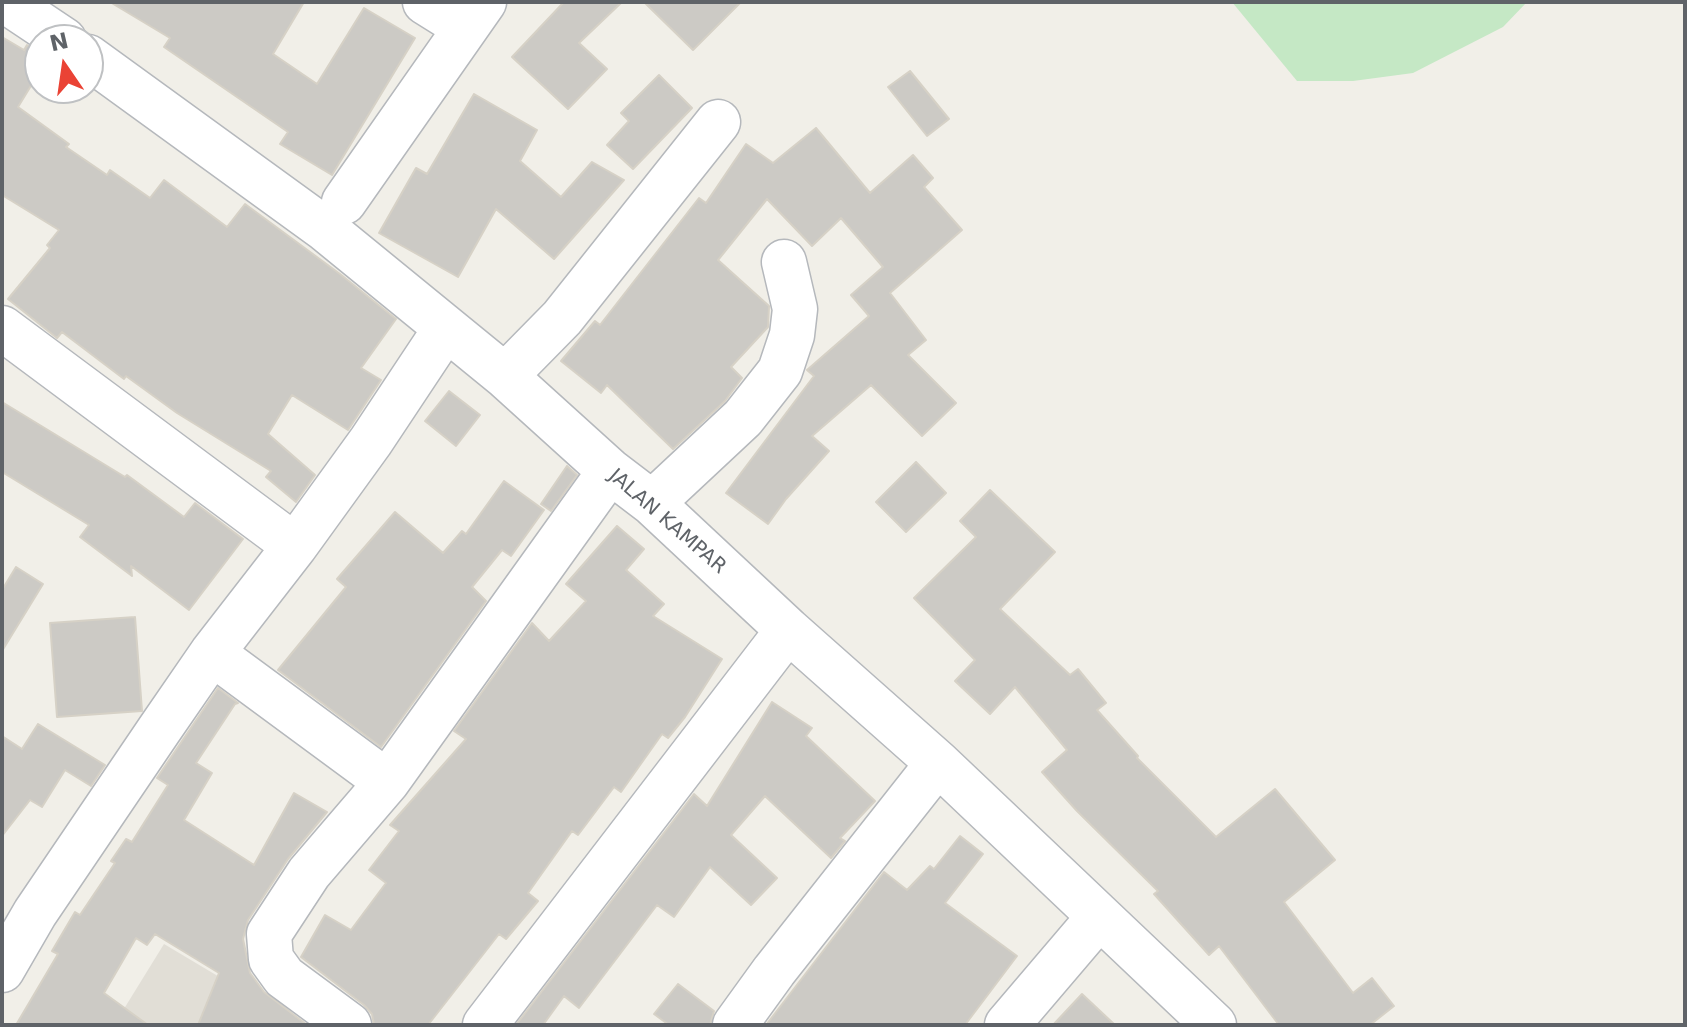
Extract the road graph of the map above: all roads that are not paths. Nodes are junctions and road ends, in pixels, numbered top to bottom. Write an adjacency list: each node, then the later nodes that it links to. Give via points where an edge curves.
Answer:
1 (7, 2): 4 (street)
2 (425, 2): 3 (street)
3 (475, 14): 7 (street)
4 (40, 24)
5 (104, 69): 10 (street, JALAN KAMPAR, via 325,229)
6 (718, 122): 11 (street, via 562,318)
7 (344, 202)
8 (784, 262): 13 (street, via 795,309 780,371 743,418)
9 (2, 328): 14 (street)
10 (446, 328): 11 (street, JALAN KAMPAR); 14 (street)
11 (505, 376): 12 (street, JALAN KAMPAR)
12 (610, 471): 13 (street, JALAN KAMPAR); 18 (street)
13 (652, 503): 15 (street, JALAN KAMPAR)
14 (295, 546): 16 (street)
15 (788, 630): 17 (street, JALAN KAMPAR); 22 (street)
16 (212, 653): 18 (street); 20 (street)
17 (938, 763): 19 (street, JALAN KAMPAR); 23 (street)
18 (387, 782): 21 (street, via 309,873 269,934 271,959 284,977)
19 (1099, 917): 24 (street); 25 (street, JALAN KAMPAR)
20 (2, 970)
21 (349, 1025)
22 (485, 1025)
23 (735, 1025)
24 (1007, 1025)
25 (1214, 1025)

